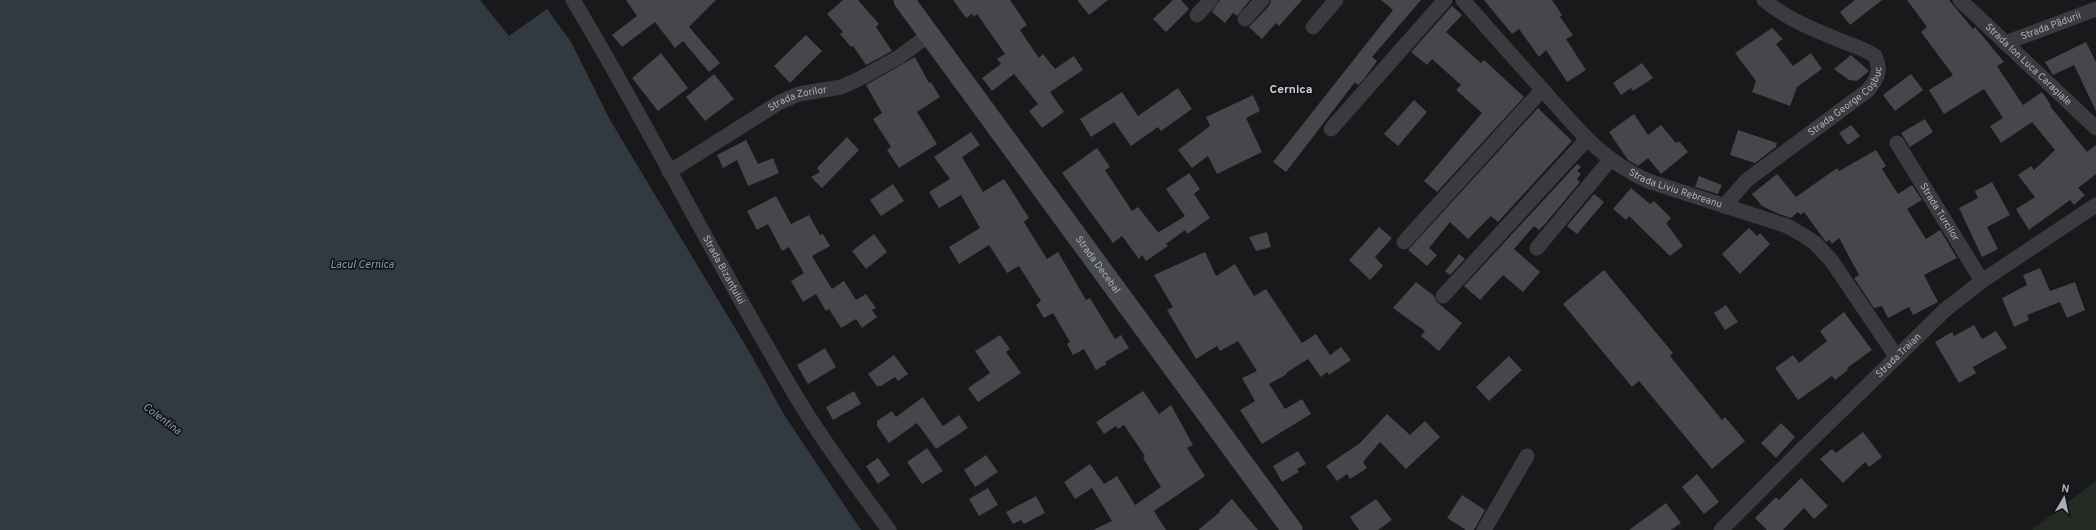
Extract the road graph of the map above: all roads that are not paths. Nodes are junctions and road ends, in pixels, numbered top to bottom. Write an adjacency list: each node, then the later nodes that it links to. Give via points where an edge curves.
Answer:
1 (573, 0): 22 (street, Strada Bizanțului, via 613,67)
2 (904, 0): 14 (main road, Strada Decebal)
3 (1211, 0): 11 (street)
4 (1262, 0): 12 (street)
5 (1336, 0): 13 (street)
6 (1444, 0): 18 (street)
7 (1463, 0): 16 (street, Strada Liviu Rebreanu)
8 (1764, 0): 24 (street, Strada George Coșbuc, via 1795,22 1864,49 1875,56 1879,70 1876,81 1867,91 1747,180)
9 (1960, 0): 15 (street, Strada Ion Luca Caragiale)
10 (2096, 8): 15 (street, Strada Pădurii)
11 (1197, 15)
12 (1246, 19)
13 (1313, 28)
14 (930, 34): 22 (street, Strada Zorilor, via 899,57 857,80 841,87 799,94 780,102); 32 (main road, Strada Decebal)
15 (2005, 43): 17 (street, Strada Ion Luca Caragiale)
16 (1542, 90): 19 (street, Strada Liviu Rebreanu); 25 (street)
17 (2096, 128)
18 (1331, 129)
19 (1586, 139): 21 (street, Strada Liviu Rebreanu); 28 (street)
20 (1897, 143): 27 (street, Strada Turcilor)
21 (1610, 160): 24 (street, Strada Liviu Rebreanu, via 1648,181); 26 (street)
22 (669, 172): 31 (street, Strada Bizanțului, via 802,407)
23 (2096, 205): 27 (street, Strada Traian)
24 (1724, 206): 29 (street, Strada Liviu Rebreanu, via 1787,226 1815,243 1831,260)
25 (1404, 242)
26 (1537, 248)
27 (1982, 281): 29 (street, Strada Traian, via 1945,310)
28 (1443, 296)
29 (1896, 356): 34 (street, Strada Traian)
30 (1527, 456): 33 (street)
31 (889, 530)
32 (1292, 530)
33 (1484, 530)
34 (1721, 530)

